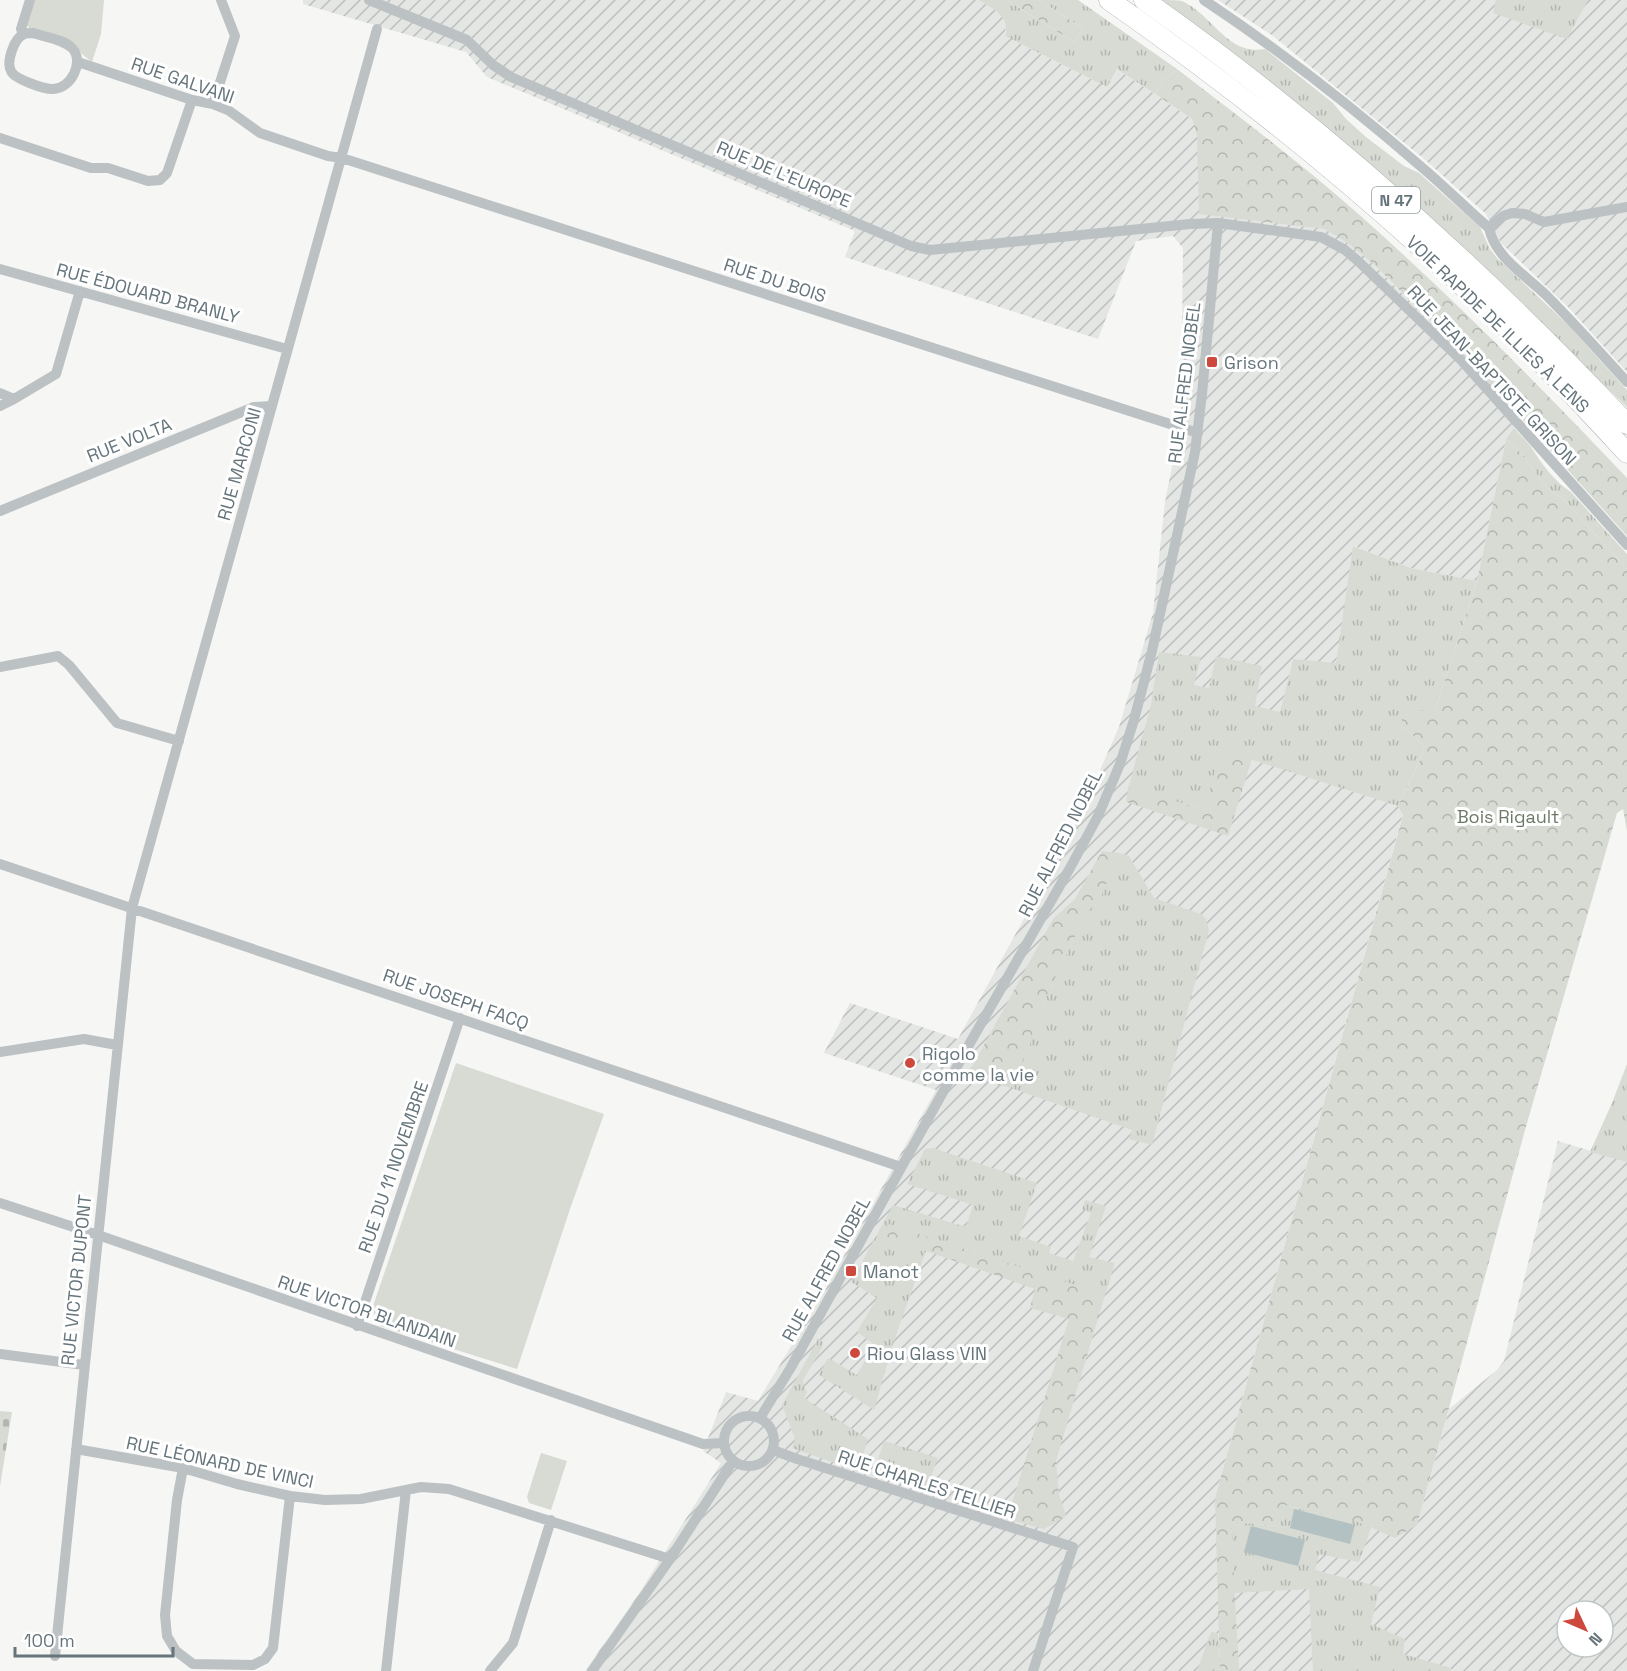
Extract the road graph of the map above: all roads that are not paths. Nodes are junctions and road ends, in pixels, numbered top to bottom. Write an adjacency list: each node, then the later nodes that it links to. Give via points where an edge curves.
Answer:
1 (30, 0): 8 (street)
2 (221, 0): 13 (street, via 235,36)
3 (369, 0): 17 (street, RUE DE L'EUROPE, via 467,40 511,77 911,246 930,250)
4 (1109, 0): 29 (highway, VOIE RAPIDE DE ILLIES À LENS / N 47, via 1240,96 1377,209 1486,308)
5 (1144, 0): 27 (highway, N 47, via 1260,87 1390,194 1499,294)
6 (1204, 0): 18 (street, via 1320,83)
7 (377, 29): 15 (street, RUE MARCONI)
8 (23, 34): 9 (street, via 33,33 70,46); 10 (street, via 11,56)
9 (78, 62): 10 (street, via 72,78 62,87 52,89); 12 (street, RUE GALVANI)
10 (11, 73): 11 (street)
11 (0, 76)
12 (192, 100): 13 (street, RUE GALVANI); 14 (street, via 167,173 160,180 148,181 108,168 91,168)
13 (213, 104): 15 (street, RUE GALVANI, via 228,110 260,134)
14 (0, 138)
15 (342, 158): 21 (street, RUE MARCONI); 28 (street, RUE DU BOIS)
16 (1627, 207): 18 (street, via 1544,222 1512,213)
17 (1218, 223): 28 (street, RUE ALFRED NOBEL); 31 (street, RUE JEAN-BAPTISTE GRISON, via 1321,237 1345,250 1461,360)
18 (1489, 228): 22 (street, via 1497,248)
19 (0, 269): 20 (street, RUE ÉDOUARD BRANLY)
20 (81, 291): 21 (street, RUE ÉDOUARD BRANLY); 24 (street, via 56,374)
21 (287, 348): 26 (street, RUE MARCONI)
22 (1627, 381)
23 (0, 393): 24 (street)
24 (14, 399): 25 (street)
25 (0, 406)
26 (272, 406): 30 (street, RUE VOLTA, via 254,407); 33 (street, RUE MARCONI)
27 (1627, 424)
28 (1198, 434): 39 (street, RUE ALFRED NOBEL, via 1152,651 1112,782 1070,868)
29 (1627, 453)
30 (0, 511)
31 (1627, 545)
32 (0, 667): 33 (street, via 58,656 117,723)
33 (179, 741): 35 (street, RUE MARCONI)
34 (0, 864): 35 (street, RUE JOSEPH FACQ)
35 (132, 908): 36 (street, RUE JOSEPH FACQ); 37 (street, RUE VICTOR DUPONT)
36 (460, 1018): 39 (street, RUE JOSEPH FACQ); 42 (street, RUE DU 11 NOVEMBRE)
37 (117, 1044): 38 (street, via 84,1039); 41 (street, RUE VICTOR DUPONT)
38 (0, 1053)
39 (902, 1167): 45 (street, RUE ALFRED NOBEL)
40 (0, 1203): 41 (street, RUE VICTOR BLANDAIN)
41 (98, 1235): 42 (street, RUE VICTOR BLANDAIN); 44 (street, RUE VICTOR DUPONT)
42 (357, 1326): 46 (street, RUE VICTOR BLANDAIN, via 703,1444)
43 (0, 1354): 44 (street)
44 (84, 1365): 47 (street, RUE VICTOR DUPONT)
45 (760, 1418): 46 (street, via 745,1416 732,1422); 48 (street, via 771,1428)
46 (724, 1443): 49 (street)
47 (76, 1449): 50 (street, RUE LÉONARD DE VINCI); 55 (street, RUE VICTOR DUPONT)
48 (773, 1450): 49 (street, via 760,1464 741,1465); 59 (street, RUE CHARLES TELLIER, via 1073,1548)
49 (733, 1461): 54 (street)
50 (183, 1468): 52 (street, RUE LÉONARD DE VINCI); 52 (street, via 165,1616 167,1636 176,1651 193,1664 253,1665 265,1659 273,1648)
51 (406, 1490): 52 (street, RUE LÉONARD DE VINCI, via 325,1500); 53 (street, RUE LÉONARD DE VINCI, via 449,1489); 56 (street)
52 (290, 1496)
53 (551, 1520): 54 (street, RUE LÉONARD DE VINCI); 57 (street, via 513,1643)
54 (670, 1558): 58 (street)
55 (55, 1656)
56 (386, 1671)
57 (489, 1671)
58 (592, 1671)
59 (1033, 1671)

